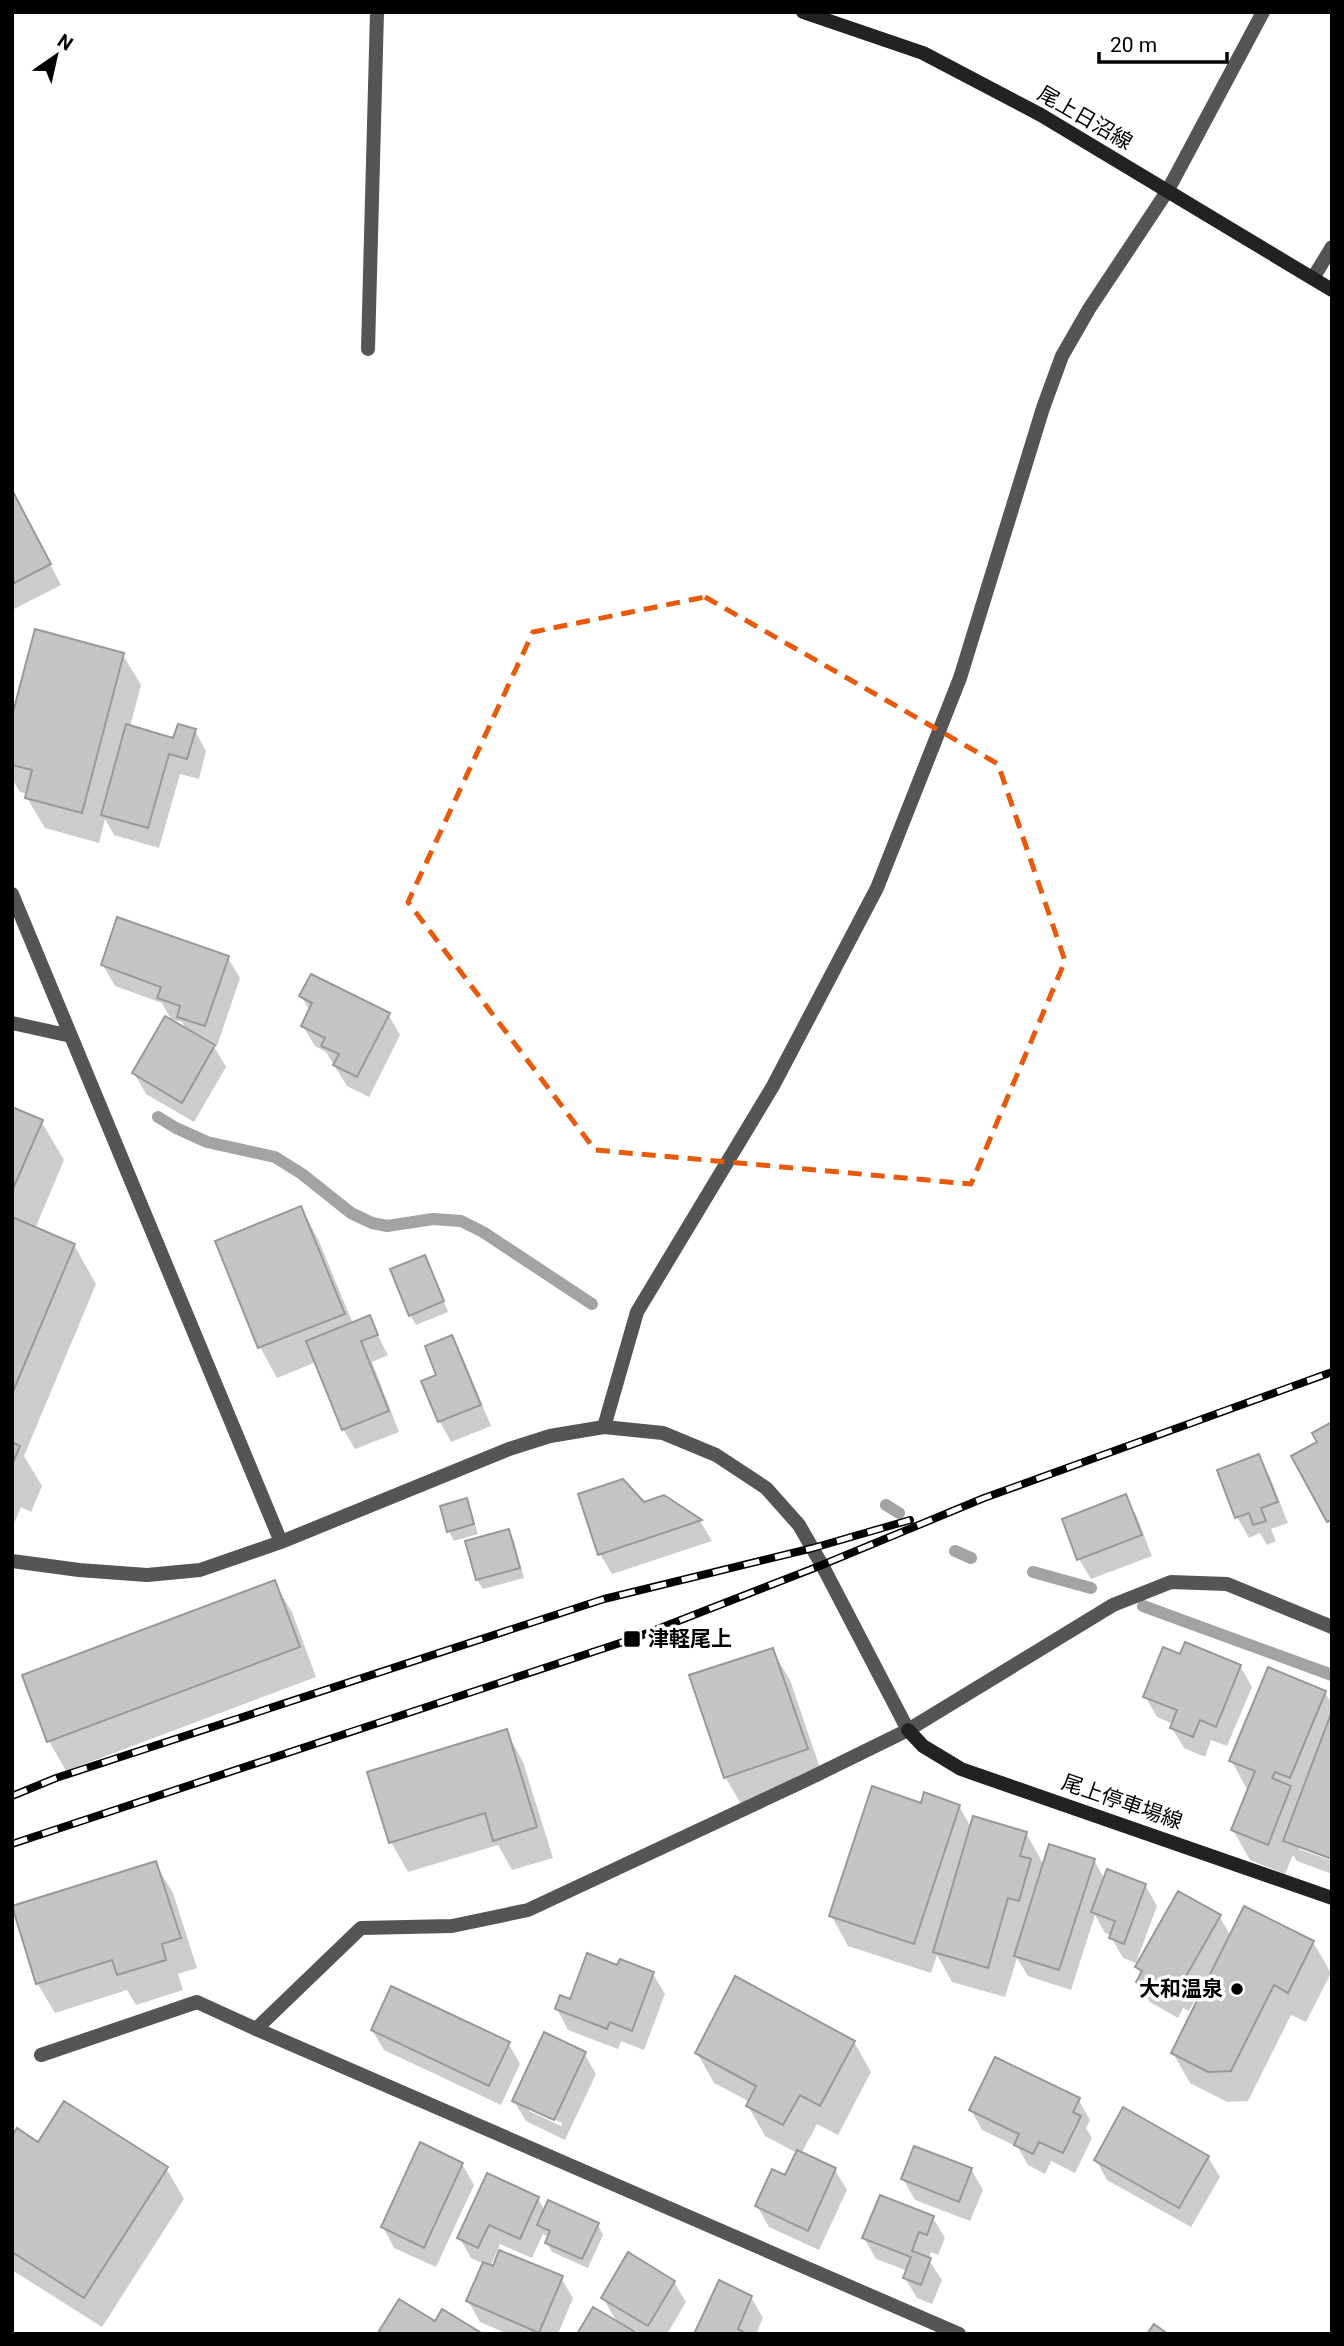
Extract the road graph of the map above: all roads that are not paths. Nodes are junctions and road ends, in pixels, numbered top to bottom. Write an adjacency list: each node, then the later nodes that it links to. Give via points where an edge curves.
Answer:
1 (377, 12): 8 (street)
2 (803, 12): 4 (main road, 尾上日沼線, via 923,53)
3 (1263, 12): 4 (street)
4 (1168, 190): 6 (main road, 尾上日沼線); 12 (street, via 1062,356 960,678 877,888 773,1087 637,1312)
5 (1332, 247): 6 (street)
6 (1313, 278): 7 (main road, 尾上日沼線)
7 (1332, 290)
8 (368, 349)
9 (12, 894): 11 (street)
10 (12, 1023): 11 (street)
11 (72, 1036): 13 (street)
12 (604, 1427): 13 (street, via 550,1436 509,1450); 16 (street, via 663,1433 716,1455 766,1488 799,1525)
13 (281, 1542): 14 (street, via 200,1570 147,1574)
14 (12, 1561)
15 (1332, 1627): 16 (street, via 1227,1584 1171,1582 1113,1605)
16 (908, 1730): 17 (main road, 尾上停車場線, via 923,1746 961,1769); 18 (street, via 528,1910 452,1926 361,1927)
17 (1332, 1898)
18 (256, 2029): 19 (street, via 197,2002); 20 (street)
19 (41, 2055)
20 (959, 2334)

